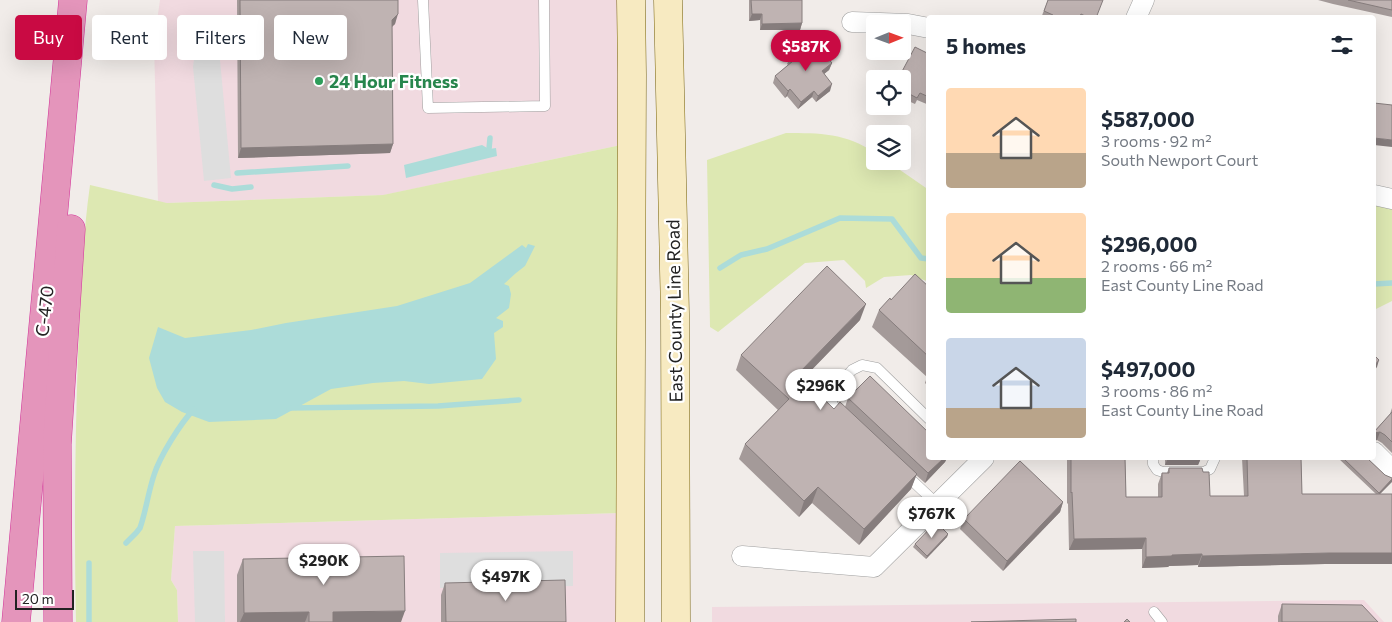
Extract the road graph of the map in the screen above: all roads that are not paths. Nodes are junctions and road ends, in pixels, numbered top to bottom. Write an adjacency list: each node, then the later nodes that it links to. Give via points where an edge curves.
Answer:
1 (73, 0): 24 (highway, C-470)
2 (78, 0): 25 (highway, via 85,68 58,427)
3 (423, 0): 4 (lane, via 428,108 545,106)
4 (544, 0)
5 (631, 0): 26 (main road)
6 (668, 0): 27 (main road, East County Line Road, via 675,314)
7 (1144, 0): 8 (street)
8 (1137, 15)
9 (852, 22): 10 (street)
10 (926, 27)
11 (1376, 196): 12 (street)
12 (1392, 199)
13 (926, 416): 14 (lane, via 877,368 862,365 852,370 831,394 835,409)
14 (850, 423)
15 (1376, 454): 20 (street)
16 (976, 460): 21 (street)
17 (1152, 460): 18 (lane, via 1157,470 1163,472 1204,472 1210,469)
18 (1214, 460)
19 (893, 463): 21 (lane)
20 (1392, 470)
21 (937, 504): 22 (street, via 874,567)
22 (742, 556)
23 (1154, 612): 28 (lane)
24 (16, 622)
25 (58, 622)
26 (630, 622)
27 (676, 622)
28 (1162, 622)

